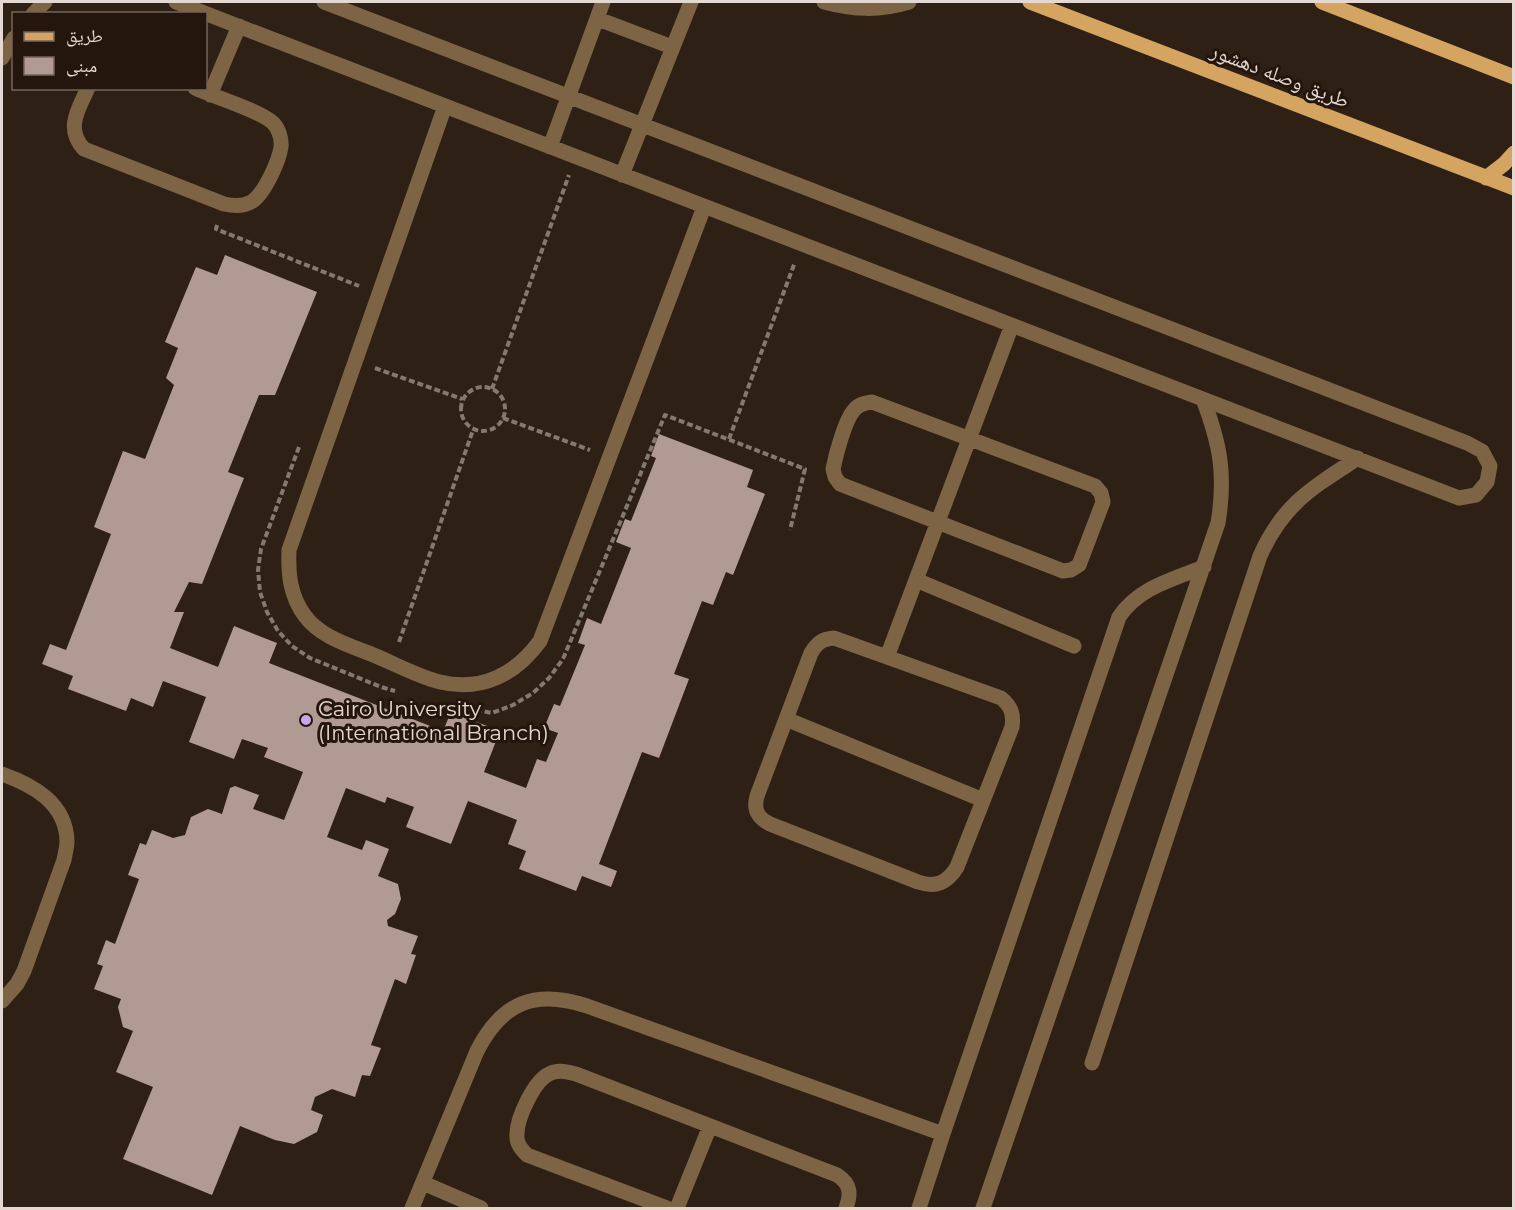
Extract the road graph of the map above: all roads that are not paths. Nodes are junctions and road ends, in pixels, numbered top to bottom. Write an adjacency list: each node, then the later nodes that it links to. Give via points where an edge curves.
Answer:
1 (176, 2): 9 (lane)
2 (324, 2): 20 (lane)
3 (603, 2): 11 (lane)
4 (691, 2): 14 (lane)
5 (824, 2): 6 (lane, via 867,9)
6 (909, 2)
7 (1030, 2): 26 (main road, طريق وصله دهشور)
8 (1322, 2): 16 (main road)
9 (202, 12)
10 (207, 14): 12 (lane)
11 (598, 19): 14 (lane); 20 (lane)
12 (239, 26): 19 (lane); 21 (lane)
13 (12, 41): 15 (lane)
14 (672, 47): 22 (lane)
15 (2, 58)
16 (1514, 76)
17 (87, 90): 19 (lane, via 74,121 76,137 84,149 224,204 250,204 260,196 281,145 280,133 272,122)
18 (199, 90): 19 (lane)
19 (210, 95)
20 (569, 96): 22 (lane); 23 (lane)
21 (445, 106): 23 (lane); 28 (lane, via 289,550 288,574 305,616 322,632 439,682 478,684 496,679 514,670 540,641)
22 (641, 124): 25 (lane); 32 (lane, via 1467,443 1482,451 1490,466 1487,483 1476,495 1459,498)
23 (550, 147): 25 (lane)
24 (1514, 153): 26 (main road)
25 (622, 175): 28 (lane)
26 (1486, 178): 27 (main road, طريق وصله دهشور)
27 (1514, 188)
28 (704, 207): 29 (lane)
29 (1012, 325): 30 (lane); 31 (lane)
30 (1203, 399): 32 (lane); 34 (lane, via 1216,433 1222,478 1218,523)
31 (969, 438): 33 (lane); 33 (lane, via 872,402 861,404 849,419 833,469 840,484); 33 (lane, via 1095,486 1103,502 1100,512 1078,565 1063,571)
32 (1358, 458): 42 (lane, via 1293,504 1278,521 1260,556)
33 (938, 522): 35 (lane)
34 (1204, 567): 44 (lane, via 1148,589 1119,616); 52 (lane)
35 (916, 580): 36 (lane); 37 (lane)
36 (1074, 646)
37 (887, 657): 38 (lane, via 834,638 824,639 811,653); 40 (lane, via 1007,703 1012,727)
38 (786, 719): 40 (lane); 40 (lane, via 754,805 762,820 770,824 929,886 951,877)
39 (2, 774): 41 (lane, via 38,789 48,799 64,825 67,842 24,971)
40 (983, 800)
41 (2, 1001)
42 (1092, 1063)
43 (710, 1126): 48 (lane, via 564,1071 551,1072 532,1090 516,1135 526,1155); 49 (lane); 50 (lane, via 837,1175 849,1186)
44 (942, 1134): 45 (lane, via 588,1006 544,998 522,1004 487,1031); 51 (lane)
45 (423, 1183): 46 (lane); 47 (lane)
46 (412, 1209)
47 (481, 1209)
48 (667, 1209)
49 (677, 1209)
50 (846, 1209)
51 (919, 1209)
52 (983, 1209)

